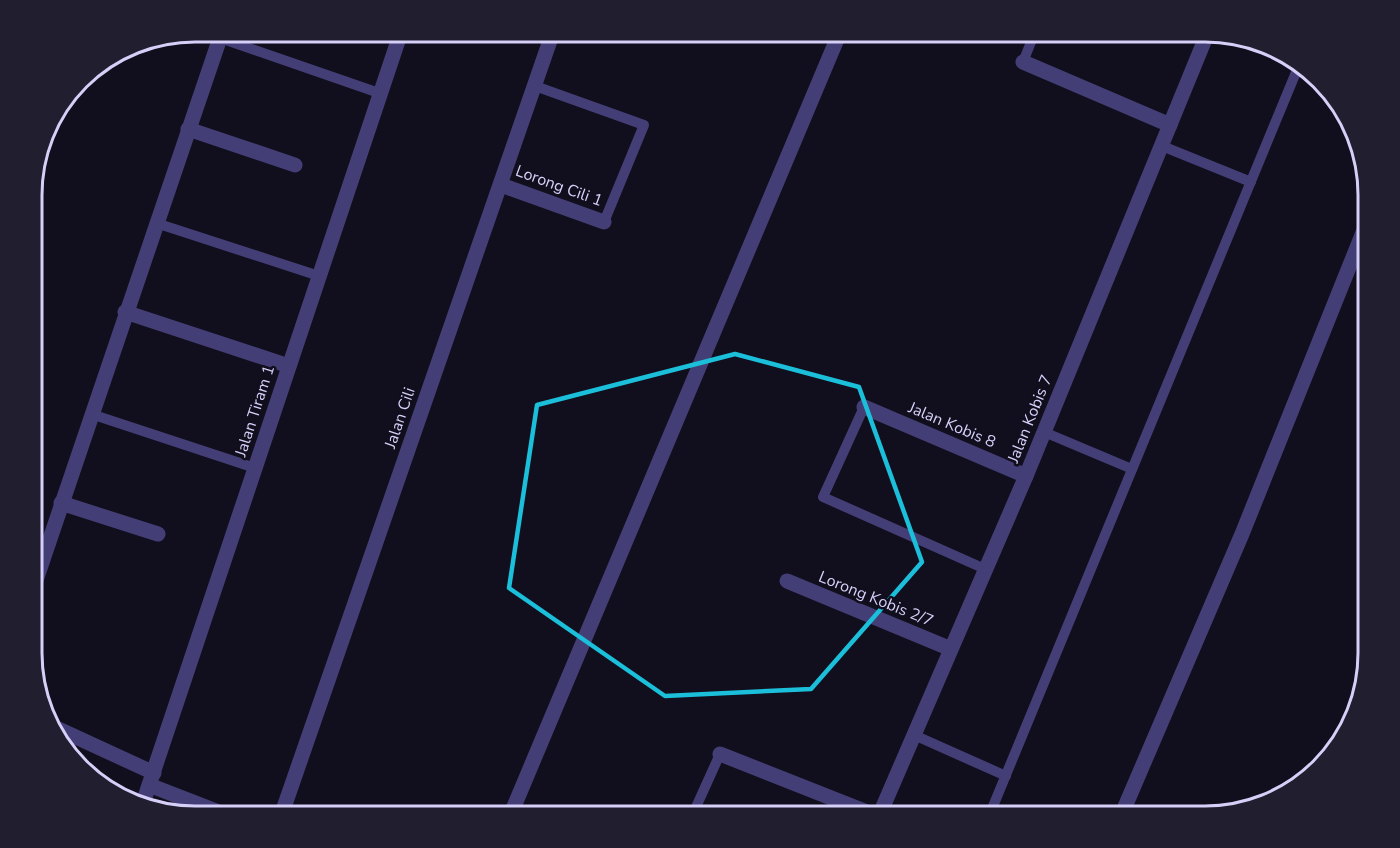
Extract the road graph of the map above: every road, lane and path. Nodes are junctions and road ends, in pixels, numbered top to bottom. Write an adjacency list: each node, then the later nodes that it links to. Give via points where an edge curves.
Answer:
1 (219, 42): 13 (street)
2 (240, 42): 11 (lane)
3 (397, 42): 11 (street, Jalan Tiram 1)
4 (550, 42): 10 (street, Jalan Cili)
5 (836, 42): 44 (street)
6 (1031, 42): 8 (lane)
7 (1204, 42): 12 (street, Jalan Kobis 7)
8 (1023, 62): 12 (street)
9 (1296, 72): 16 (lane)
10 (535, 86): 17 (street, Jalan Cili); 18 (lane, via 644,125)
11 (379, 93): 21 (street, Jalan Tiram 1)
12 (1170, 124): 14 (street, Jalan Kobis 7)
13 (188, 129): 15 (street); 19 (street)
14 (1162, 146): 16 (lane); 26 (street, Jalan Kobis 7)
15 (295, 165)
16 (1251, 182): 28 (lane)
17 (501, 184): 18 (street, Lorong Cili 1); 43 (street, Jalan Cili)
18 (604, 222)
19 (156, 223): 21 (lane); 22 (street)
20 (1358, 245): 49 (street, via 1242,534)
21 (319, 276): 23 (street, Jalan Tiram 1)
22 (125, 312): 23 (street); 25 (street)
23 (289, 366): 27 (street, Jalan Tiram 1)
24 (864, 407): 29 (street, Jalan Kobis 8); 33 (lane, via 823,497)
25 (91, 414): 27 (lane); 30 (street)
26 (1044, 432): 28 (lane); 29 (street, Jalan Kobis 7)
27 (255, 468): 40 (street, Jalan Tiram 1)
28 (1132, 469): 39 (lane)
29 (1026, 476): 33 (street, Jalan Kobis 7)
30 (61, 503): 31 (street); 32 (street)
31 (158, 534)
32 (42, 561)
33 (985, 569): 35 (street, Jalan Kobis 7)
34 (787, 581): 35 (street, Lorong Kobis 2/7)
35 (951, 649): 37 (street, Jalan Kobis 7)
36 (65, 733): 40 (street)
37 (914, 735): 39 (lane); 47 (street, Jalan Kobis 7)
38 (720, 754): 45 (lane); 46 (street)
39 (1006, 776): 48 (lane)
40 (151, 779): 41 (street, Jalan Tiram 1); 42 (street)
41 (145, 797)
42 (208, 806)
43 (284, 806)
44 (514, 806)
45 (697, 806)
46 (853, 806)
47 (882, 806)
48 (993, 806)
49 (1125, 806)

